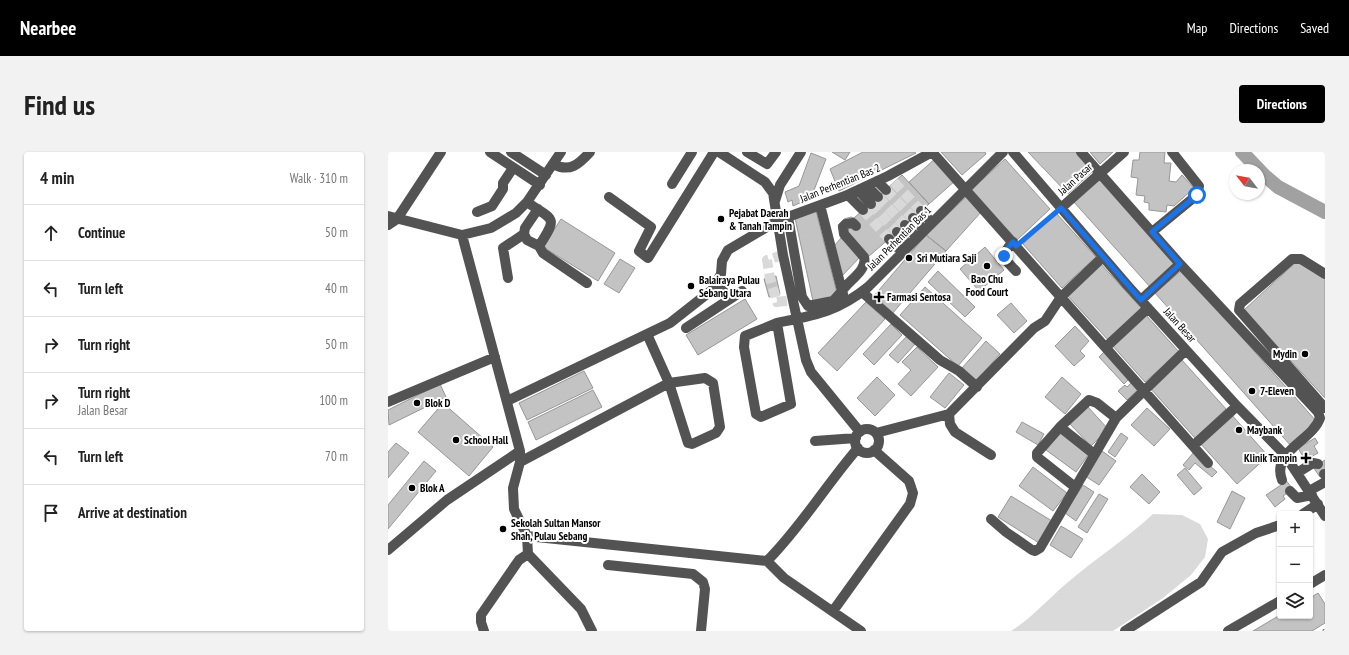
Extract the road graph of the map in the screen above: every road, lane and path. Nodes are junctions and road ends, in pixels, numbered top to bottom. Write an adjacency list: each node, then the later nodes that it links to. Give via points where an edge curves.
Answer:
1 (441, 152): 39 (street)
2 (490, 152): 20 (street)
3 (511, 152): 23 (street)
4 (561, 152): 19 (street)
5 (590, 152): 19 (street, via 577,166 569,168)
6 (692, 152): 26 (street)
7 (714, 152): 31 (street, via 648,258 639,251 651,227)
8 (719, 152): 25 (street)
9 (747, 152): 10 (street, via 767,164)
10 (776, 152)
11 (801, 152): 21 (street)
12 (932, 152): 24 (street, Jalan Perhentian Bas 2, via 891,179); 29 (street)
13 (1003, 152): 18 (street, Jalan Perhentian Bas 1)
14 (1013, 152): 36 (street, Jalan Besar)
15 (1081, 152): 22 (street)
16 (1124, 152): 22 (street, Jalan Pasar)
17 (1172, 152): 47 (street, via 1199,186 1199,190 1197,195)
18 (996, 156): 29 (street, Jalan Perhentian Bas 1)
19 (553, 164): 23 (street)
20 (513, 168): 27 (street); 38 (street, via 492,206)
21 (791, 168): 25 (street); 33 (street, via 780,185)
22 (1101, 173): 36 (street, Jalan Pasar); 47 (street)
23 (546, 175): 27 (street)
24 (877, 181): 28 (street, Jalan Perhentian Bas 2); 32 (street)
25 (765, 182): 33 (street)
26 (672, 184)
27 (540, 185): 34 (street)
28 (863, 188): 30 (street, Jalan Perhentian Bas 2); 32 (street)
29 (966, 189): 42 (street, Jalan Perhentian Bas 1); 51 (street)
30 (848, 195): 32 (street); 35 (street, Jalan Perhentian Bas 2)
31 (609, 197)
32 (875, 200)
33 (775, 201): 41 (street)
34 (527, 202): 37 (street); 49 (street, via 516,213 492,228)
35 (820, 205): 40 (street, Jalan Perhentian Bas 2); 62 (street)
36 (1061, 208): 51 (path); 54 (street, Jalan Besar)
37 (538, 209): 48 (street, via 525,228); 53 (street, via 552,221 552,227)
38 (477, 212)
39 (392, 217): 43 (street); 49 (street)
40 (788, 217): 41 (street, Jalan Perhentian Bas 2); 62 (street, via 802,297 808,306 833,301)
41 (777, 221): 59 (street, Jalan Perhentian Bas 2, via 728,250 722,261); 69 (street)
42 (932, 223): 46 (street, Jalan Perhentian Bas 1); 46 (street, via 917,214)
43 (388, 225)
44 (905, 225): 52 (street)
45 (856, 226): 62 (street, via 853,223 846,224 843,227 844,234 866,262)
46 (924, 230): 52 (street, Jalan Perhentian Bas 1)
47 (1152, 232): 55 (street)
48 (524, 234): 53 (street, via 527,240); 58 (street, via 503,248)
49 (462, 235): 75 (street)
50 (893, 235): 52 (street)
51 (1015, 244): 56 (street, via 1006,250 1004,259); 64 (street)
52 (909, 245): 63 (street, Jalan Perhentian Bas 1)
53 (540, 246): 60 (street, via 543,253)
54 (1103, 257): 64 (street); 66 (street, Jalan Besar)
55 (1180, 264): 66 (street); 95 (street, via 1318,412 1320,418 1316,427)
56 (1016, 271)
57 (1325, 274): 82 (street, via 1301,259 1292,259 1240,304 1239,310)
58 (508, 278)
59 (719, 281): 65 (street); 72 (street, via 712,290 670,323)
60 (587, 283)
61 (742, 290): 65 (street)
62 (842, 291): 67 (street)
63 (862, 292): 67 (street, Jalan Perhentian Bas 1); 77 (street, via 940,360 959,371)
64 (1061, 297): 73 (street); 77 (street, via 1045,321 1034,328)
65 (727, 300): 71 (street)
66 (1141, 300): 68 (street, Jalan Besar)
67 (847, 303): 69 (street, Jalan Perhentian Bas 1, via 834,310)
68 (1148, 308): 73 (street); 74 (street, Jalan Besar)
69 (798, 318): 70 (street, Jalan Perhentian Bas 1); 87 (street, via 802,346 811,372)
70 (777, 323): 70 (street, Jalan Perhentian Bas 1, via 791,404 761,417 758,416 744,347 745,336)
71 (686, 328)
72 (647, 334): 76 (street); 79 (street)
73 (1106, 347): 78 (street)
74 (1186, 350): 78 (street); 81 (street, Jalan Besar)
75 (495, 356): 79 (street); 80 (street)
76 (669, 383): 76 (street, via 688,443 692,444 716,433 720,427 713,383 705,378); 96 (street)
77 (977, 388): 83 (street)
78 (1144, 390): 84 (street); 89 (street)
79 (507, 401): 92 (street)
80 (388, 402)
81 (1237, 406): 89 (street); 95 (street, Jalan Besar)
82 (1325, 408)
83 (949, 414): 86 (street); 94 (street, via 950,424 955,432)
84 (1116, 418): 85 (street, via 1090,400); 93 (street)
85 (1060, 427): 93 (street); 102 (street, via 1037,455)
86 (876, 433): 87 (street, via 866,429); 91 (street, via 878,444)
87 (858, 435): 88 (street); 90 (street)
88 (815, 441)
89 (1193, 446): 97 (street)
90 (858, 448): 91 (street, via 864,452); 113 (street)
91 (874, 450): 118 (street, via 909,481 913,493 910,504)
92 (520, 451): 96 (street); 111 (street, via 447,500)
93 (1094, 454): 102 (street)
94 (990, 455)
95 (1285, 455): 99 (street, Jalan Besar); 101 (street, via 1280,470)
96 (520, 462): 110 (street, via 513,488 514,509)
97 (1208, 463)
98 (1318, 464): 99 (street, via 1313,463)
99 (1297, 473): 104 (street, Jalan Besar)
100 (1325, 477): 104 (street)
101 (1282, 480)
102 (1075, 487): 108 (street, via 1040,548 1035,551 1006,532)
103 (1290, 491): 104 (street, via 1297,498)
104 (1311, 493): 105 (street, Jalan Besar)
105 (1321, 506): 106 (street); 107 (street, Jalan Besar)
106 (1310, 511)
107 (1325, 516)
108 (992, 519)
109 (1277, 526): 123 (street, via 1256,533 1222,552 1201,582)
110 (527, 536): 112 (street); 113 (street)
111 (388, 550)
112 (528, 554): 120 (street, via 519,560 481,615); 121 (street, via 581,609)
113 (767, 561): 118 (street, via 784,578)
114 (608, 565): 122 (street, via 693,574 703,582 705,589)
115 (1325, 575): 116 (street)
116 (1312, 583)
117 (1277, 603): 124 (street)
118 (833, 611): 119 (street)
119 (854, 629)
120 (484, 631)
121 (592, 631)
122 (701, 631)
123 (1125, 631)
124 (1228, 631)

